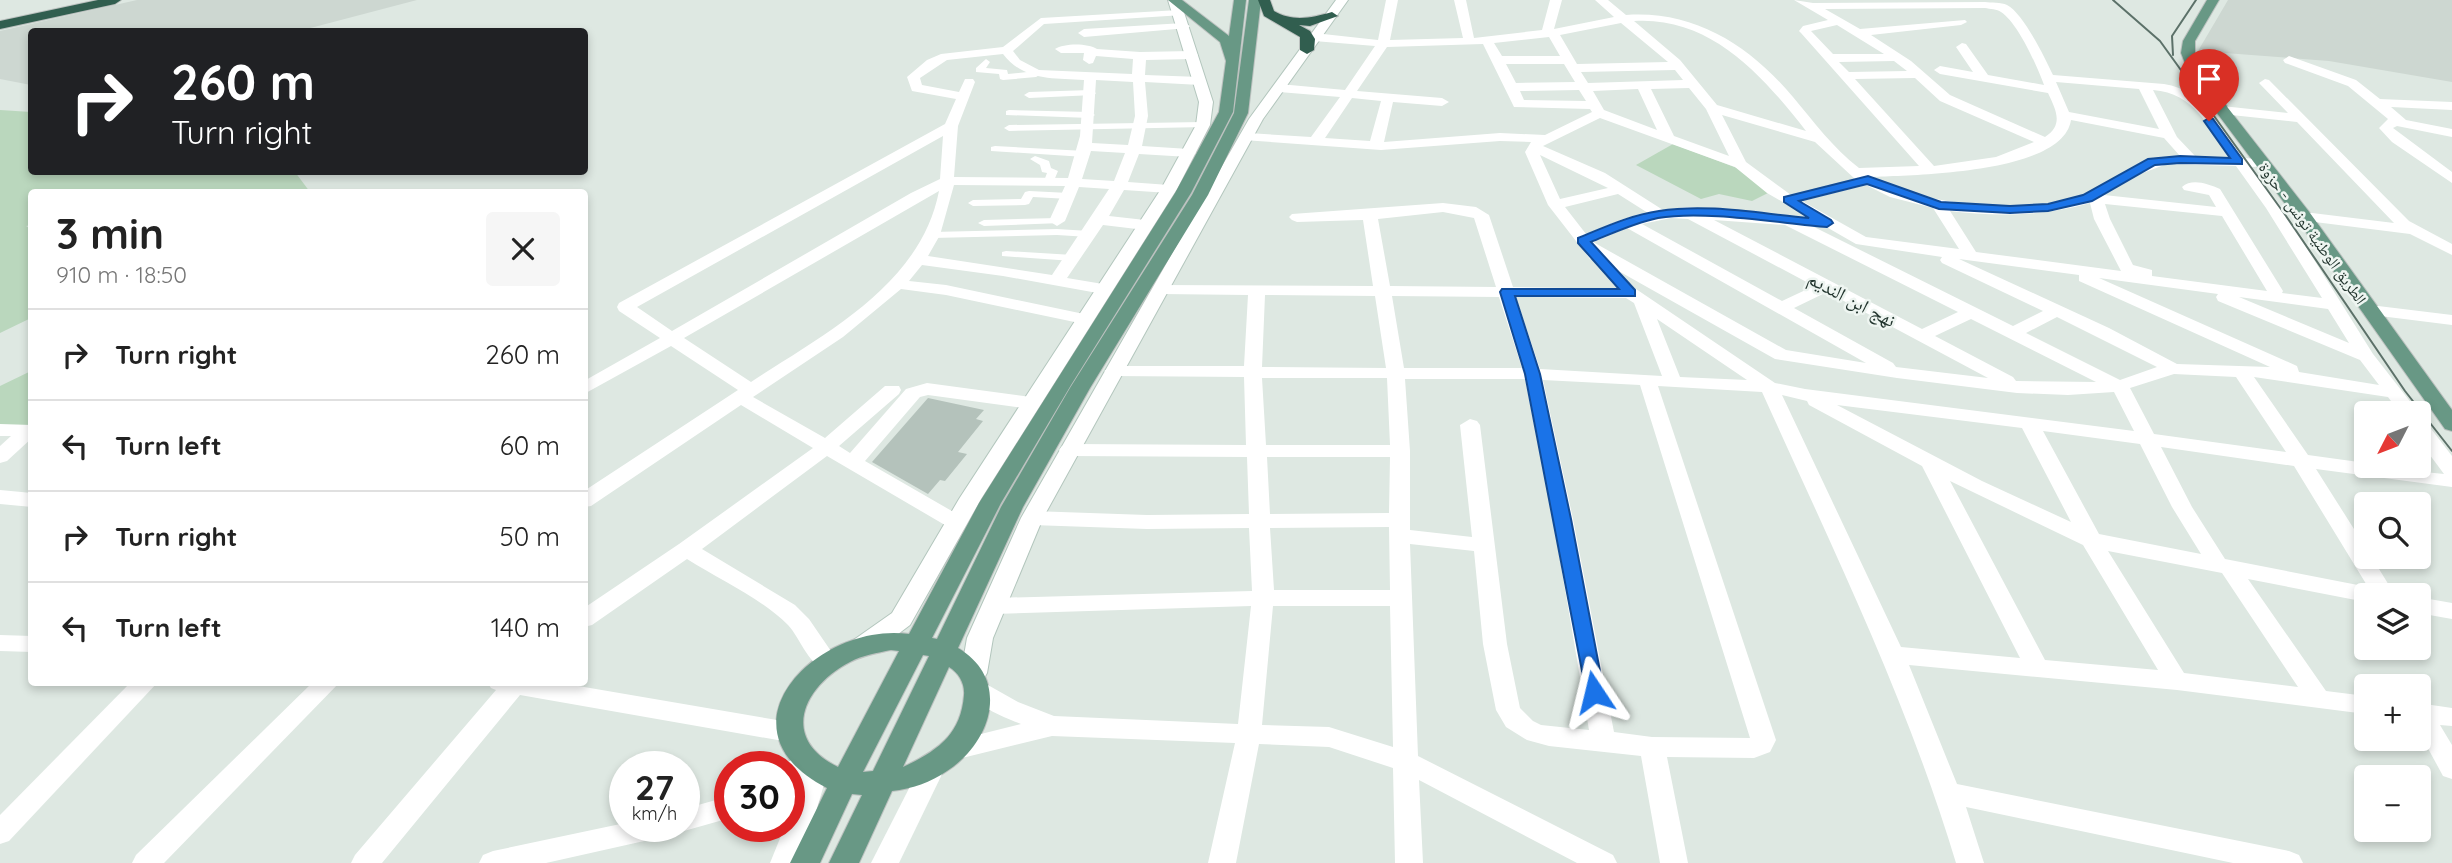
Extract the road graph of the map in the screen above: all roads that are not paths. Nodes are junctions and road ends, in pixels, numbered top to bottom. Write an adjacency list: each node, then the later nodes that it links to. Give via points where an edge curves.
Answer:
1 (67, 0): 17 (highway)
2 (115, 0): 23 (highway)
3 (1240, 0): 43 (main road)
4 (1255, 0): 141 (main road, via 1241,113)
5 (1264, 0): 18 (highway, via 1268,13)
6 (1392, 0): 30 (street)
7 (1460, 0): 28 (street)
8 (1556, 0): 25 (street)
9 (1601, 0): 20 (street)
10 (1800, 0): 14 (street)
11 (2213, 0): 68 (main road, الطريق الوطنية تونس - حزوة, via 2194,31 2188,54)
12 (2001, 4): 13 (street); 53 (street)
13 (1947, 5): 14 (street); 22 (street)
14 (1814, 6): 21 (street)
15 (1337, 8): 18 (highway, via 1298,23); 29 (main road)
16 (1178, 10): 19 (street); 24 (street); 34 (main road); 43 (main road, via 1226,40)
17 (0, 16)
18 (1276, 18): 29 (highway, via 1305,34)
19 (1082, 19): 24 (street); 32 (street, via 1039,22)
20 (1624, 20): 25 (street); 42 (street); 84 (street, via 1674,20 1713,35 1766,75)
21 (1837, 22): 26 (street); 37 (street, via 1805,29)
22 (1961, 22): 26 (street); 48 (street)
23 (0, 24)
24 (1084, 33): 33 (street)
25 (1550, 33): 27 (street); 41 (street)
26 (1857, 33): 36 (street)
27 (1486, 39): 28 (street); 38 (street)
28 (1469, 41): 30 (street)
29 (1310, 43): 30 (street); 58 (main road)
30 (1383, 44): 60 (street)
31 (1061, 49): 33 (street)
32 (1006, 50): 45 (street, via 1016,63); 75 (street, via 945,57 913,77 917,88 965,89)
33 (1087, 53): 35 (street)
34 (1192, 55): 35 (street); 50 (main road)
35 (1140, 56): 49 (street)
36 (1897, 57): 37 (street); 46 (street)
37 (1829, 58): 47 (street)
38 (1498, 60): 41 (street); 59 (street)
39 (2289, 60): 64 (street, via 2352,83)
40 (986, 62): 45 (street, via 979,70 1004,72 1003,78)
41 (1571, 64): 42 (street); 57 (street)
42 (1678, 66): 52 (street)
43 (1231, 67): 219 (main road, via 1226,112 1183,193 997,491)
44 (1940, 69): 48 (street)
45 (1036, 74): 54 (street)
46 (1917, 74): 47 (street); 86 (street, via 1945,98)
47 (1845, 76): 100 (street)
48 (1983, 77): 53 (street)
49 (1136, 80): 50 (street); 54 (street); 77 (street)
50 (1200, 81): 74 (main road, via 1206,102)
51 (2265, 83): 71 (street)
52 (1693, 84): 55 (street); 66 (street)
53 (2051, 84): 56 (street); 70 (street)
54 (1091, 86): 61 (street); 72 (street)
55 (1643, 86): 57 (street); 82 (street)
56 (2144, 86): 81 (street); 97 (street, via 2191,97)
57 (1584, 87): 59 (street); 67 (street)
58 (1279, 88): 60 (street); 80 (main road)
59 (1511, 88): 67 (street, via 1522,105)
60 (1350, 94): 62 (street); 85 (street)
61 (1029, 95)
62 (1388, 97): 63 (street); 87 (street)
63 (1442, 103)
64 (2378, 103): 65 (street); 73 (street)
65 (2452, 106)
66 (1712, 108): 84 (street); 98 (street)
67 (1597, 109): 82 (street); 83 (street)
68 (2222, 110): 71 (street); 99 (main road, الطريق الوطنية تونس - حزوة)
69 (1009, 113): 72 (street)
70 (2063, 115): 81 (street); 86 (street, via 2062,129)
71 (2301, 118): 128 (street)
72 (1090, 121): 76 (street); 77 (street); 91 (street)
73 (2401, 122): 79 (street); 102 (street, via 2390,122 2386,128)
74 (1203, 125): 77 (street); 93 (main road)
75 (951, 126): 103 (street); 160 (street, via 625,306)
76 (1052, 127): 78 (street); 92 (street)
77 (1140, 127): 90 (street)
78 (1009, 128)
79 (2452, 133)
80 (1248, 137): 85 (street); 141 (main road, via 1193,233)
81 (2170, 137): 95 (street); 96 (street)
82 (1668, 138): 98 (street)
83 (1547, 139): 87 (street, via 1500,136); 88 (street)
84 (1820, 139): 101 (street)
85 (1315, 142): 87 (street)
86 (2045, 142): 100 (street, via 1999,163)
87 (1376, 145)
88 (1533, 148): 108 (street, via 1578,165); 113 (street, via 1533,158)
89 (995, 149): 92 (street)
90 (1132, 150): 91 (street); 93 (street); 105 (street)
91 (1086, 151): 92 (street); 109 (street)
92 (1049, 152)
93 (1189, 153): 107 (main road)
94 (1035, 159): 104 (street, via 1053,172)
95 (2191, 159): 96 (street); 97 (street)
96 (2152, 162): 110 (street)
97 (2238, 162): 99 (street); 151 (street, via 2298,243)
98 (1740, 163): 111 (street)
99 (2263, 163): 120 (main road, الطريق الوطنية تونس - حزوة)
100 (1928, 169): 101 (street)
101 (1862, 176): 111 (street); 114 (street)
102 (2452, 179)
103 (947, 181): 104 (street); 129 (street); 160 (street)
104 (1049, 181): 109 (street)
105 (1120, 185): 107 (street); 109 (street); 121 (street)
106 (2189, 187): 116 (street, via 2215,192)
107 (1169, 189): 127 (main road)
108 (1620, 189): 113 (street); 117 (street)
109 (1072, 190): 112 (street, via 1029,194 1025,202); 123 (street)
110 (2092, 198): 114 (street, via 2029,209); 116 (street); 147 (street, via 2127,268)
111 (1788, 200): 126 (street)
112 (973, 203)
113 (1555, 205): 131 (street)
114 (1939, 205): 135 (street)
115 (1686, 212): 117 (street); 122 (street); 142 (street, نهج ابن النديم)
116 (2224, 212): 147 (street)
117 (1659, 214): 124 (street)
118 (1370, 215): 119 (street); 146 (street); 148 (street, via 1451,208 1476,212 1483,219)
119 (1297, 217)
120 (2304, 217): 128 (street); 154 (main road, الطريق الوطنية تونس - حزوة)
121 (1099, 220): 127 (street); 130 (street)
122 (1787, 220): 126 (street); 155 (street)
123 (1057, 221): 125 (street)
124 (1628, 222): 131 (street); 152 (street)
125 (984, 223)
126 (1827, 223): 133 (street, via 1862,241)
127 (1145, 225): 144 (main road)
128 (2410, 229): 132 (street)
129 (932, 234): 130 (street); 137 (street)
130 (1090, 234): 136 (street)
131 (1586, 244): 150 (street); 167 (street, via 1776,354)
132 (2452, 250)
133 (1931, 252): 135 (street); 153 (street)
134 (1006, 254): 136 (street)
135 (1970, 256): 138 (street)
136 (1073, 258): 139 (street)
137 (918, 260): 139 (street); 140 (street)
138 (2062, 268): 143 (street); 169 (street)
139 (1056, 281): 144 (street)
140 (897, 284): 156 (street); 177 (street, via 837,333)
141 (1154, 284): 145 (street); 163 (main road); 219 (main road)
142 (1827, 286): 152 (street); 159 (street, نهج ابن النديم)
143 (2197, 286): 151 (street); 161 (street)
144 (1103, 289): 156 (main road)
145 (1257, 290): 146 (street); 164 (street)
146 (1383, 290): 148 (street); 166 (street)
147 (2274, 291): 149 (street)
148 (1507, 292): 150 (street); 168 (street)
149 (2293, 293)
150 (1635, 297): 171 (street); 174 (street)
151 (2333, 305): 161 (street)
152 (1781, 308): 167 (street)
153 (2056, 310): 158 (street); 162 (street, via 2103,331 2123,330)
154 (2370, 310): 157 (street); 184 (main road, الطريق الوطنية تونس - حزوة)
155 (1972, 312): 158 (street); 159 (street)
156 (1084, 319): 181 (main road)
157 (2452, 320)
158 (2013, 333): 172 (street)
159 (1921, 336): 175 (street, نهج ابن النديم)
160 (671, 339): 173 (street); 177 (street)
161 (2366, 356): 178 (street)
162 (2183, 369): 165 (street); 172 (street)
163 (1113, 371): 164 (street); 192 (main road)
164 (1254, 371): 166 (street); 191 (street)
165 (2241, 371): 169 (street); 195 (street)
166 (1396, 373): 168 (street); 193 (street)
167 (1897, 373): 175 (street)
168 (1533, 374): 170 (street); 238 (street)
169 (2311, 379): 178 (street)
170 (1647, 380): 171 (street); 239 (street, via 1763,740 1754,748)
171 (1673, 381): 174 (street)
172 (2120, 386): 175 (street); 188 (street)
173 (588, 387)
174 (1769, 387): 179 (street); 221 (street)
175 (2017, 387)
176 (892, 390): 190 (street)
177 (745, 393): 190 (street); 200 (street)
178 (2395, 393): 180 (street)
179 (1805, 396): 182 (street); 197 (street)
180 (2401, 401)
181 (1031, 403): 196 (street, via 919,390); 205 (main road)
182 (2029, 423): 188 (street); 207 (street)
183 (1469, 425): 208 (street)
184 (2452, 425)
185 (28, 429): 186 (street)
186 (0, 430)
187 (28, 430): 194 (street)
188 (2146, 439): 195 (street); 210 (street, via 2182,507)
189 (2431, 442): 198 (street)
190 (827, 447): 196 (street); 209 (street)
191 (1257, 449): 192 (street); 193 (street); 204 (street)
192 (1069, 450): 203 (main road)
193 (1399, 451): 206 (street)
194 (0, 457)
195 (2301, 460): 199 (street); 211 (street)
196 (853, 462): 205 (street)
197 (1930, 462): 207 (street); 223 (street)
198 (2452, 470)
199 (2452, 481)
200 (588, 494)
201 (0, 497): 202 (street)
202 (28, 500)
203 (1032, 518): 204 (street); 215 (main road)
204 (1260, 520): 206 (street); 213 (street)
205 (957, 523): 220 (main road, via 901,619)
206 (1399, 528): 208 (street); 214 (street)
207 (2091, 540): 210 (street); 225 (street)
208 (1482, 545): 238 (street, via 1495,644 1511,717 1531,732)
209 (687, 549): 218 (street); 222 (street, via 787,611)
210 (2223, 566): 212 (street); 230 (street)
211 (2377, 583)
212 (2354, 592)
213 (1263, 597): 214 (street); 215 (street); 237 (street)
214 (1400, 598): 242 (street)
215 (994, 606): 224 (main road, via 980,638)
216 (2431, 607): 217 (street)
217 (2452, 611)
218 (588, 616)
219 (930, 644): 220 (main road, via 891,640); 224 (main road, via 961,659); 245 (main road); 246 (main road)
220 (864, 646): 222 (main road)
221 (1893, 655): 223 (street); 247 (street)
222 (827, 663): 235 (main road, via 805,684 791,707)
223 (2037, 667): 225 (street)
224 (976, 681): 234 (street, via 1009,709); 241 (main road, via 979,710 970,731)
225 (2178, 681): 230 (street)
226 (142, 686): 248 (street)
227 (324, 686): 253 (street)
228 (508, 686): 254 (street)
229 (527, 686): 235 (street)
230 (2318, 698): 231 (street)
231 (2354, 703)
232 (2431, 714): 233 (street)
233 (2452, 717)
234 (1052, 726): 237 (street); 241 (street)
235 (789, 732): 240 (main road)
236 (2431, 732): 243 (street)
237 (1248, 734): 242 (street, via 1328,737); 260 (street)
238 (1603, 741): 239 (street)
239 (1652, 747): 263 (street)
240 (795, 751)
241 (944, 758): 246 (main road, via 908,777); 259 (street)
242 (1407, 762): 261 (street); 262 (street)
243 (2452, 769)
244 (805, 771): 245 (main road)
245 (844, 782): 246 (main road); 257 (main road)
246 (881, 783): 258 (main road)
247 (1948, 793): 252 (street); 264 (street)
248 (0, 833)
249 (609, 841): 251 (street)
250 (794, 842): 256 (street)
251 (554, 856): 255 (street)
252 (2225, 857): 265 (street)
253 (146, 863)
254 (365, 863)
255 (493, 863)
256 (784, 863)
257 (805, 863)
258 (844, 863)
259 (885, 863)
260 (1222, 863)
261 (1409, 863)
262 (1603, 863)
263 (1674, 863)
264 (1970, 863)
265 (2289, 863)

